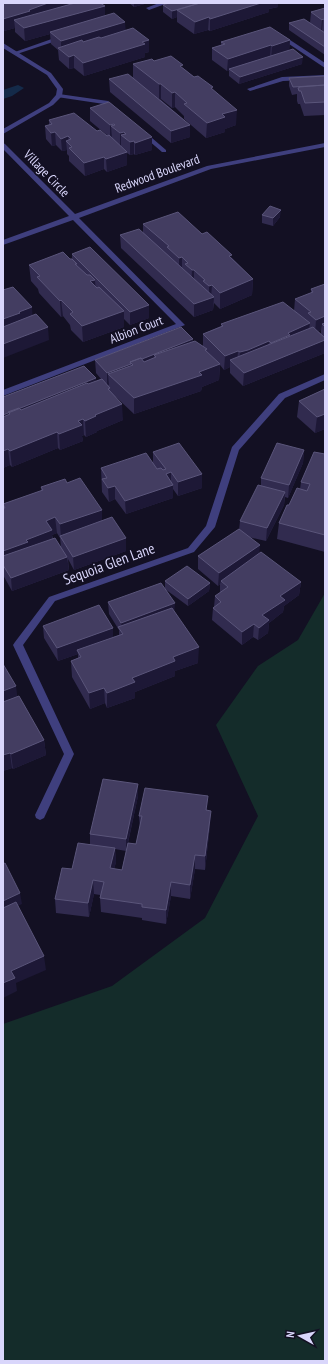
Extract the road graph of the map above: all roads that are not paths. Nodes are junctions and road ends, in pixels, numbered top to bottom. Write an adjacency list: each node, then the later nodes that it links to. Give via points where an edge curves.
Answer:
1 (165, 3): 2 (street)
2 (149, 8)
3 (67, 35): 6 (street)
4 (282, 37): 7 (street)
5 (3, 45): 6 (street)
6 (15, 53): 10 (street, via 49,74 60,89)
7 (325, 66)
8 (325, 77): 9 (street, via 282,79)
9 (250, 89)
10 (59, 96): 11 (street, via 106,102); 13 (street, via 51,104)
11 (124, 117)
12 (135, 127): 16 (street)
13 (3, 132)
14 (325, 145): 17 (street, Redwood Boulevard, via 209,167)
15 (4, 146): 17 (street, Village Circle)
16 (164, 151)
17 (73, 217): 18 (street, Redwood Boulevard); 20 (street, Albion Court, via 181,324)
18 (3, 243)
19 (325, 377): 21 (street, Sequoia Glen Lane, via 282,396 235,449 210,527 191,550 52,599 18,645 70,754)
20 (3, 393)
21 (40, 815)

